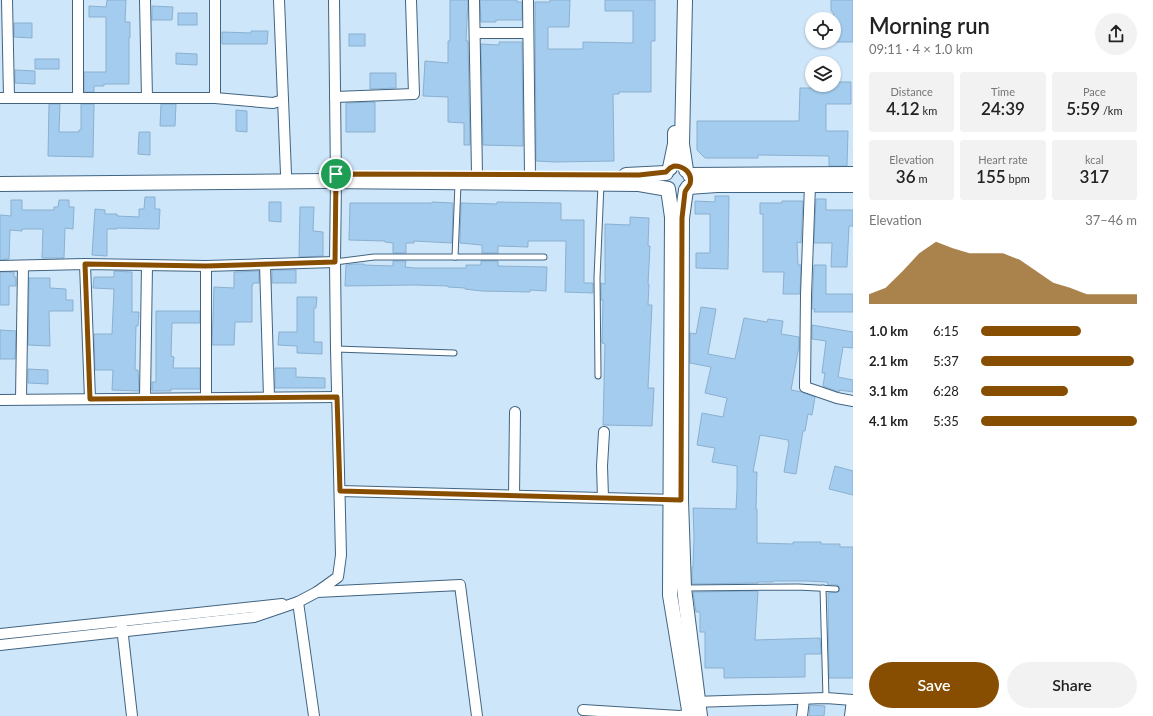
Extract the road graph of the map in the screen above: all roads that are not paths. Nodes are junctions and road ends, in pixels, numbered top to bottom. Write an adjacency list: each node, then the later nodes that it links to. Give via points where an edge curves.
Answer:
1 (7, 0): 16 (street)
2 (78, 0): 14 (street)
3 (145, 0): 17 (street)
4 (215, 0): 18 (street)
5 (279, 0): 19 (street)
6 (334, 0): 15 (street)
7 (411, 0): 15 (street, via 414,94)
8 (474, 0): 12 (street)
9 (528, 0): 13 (street)
10 (676, 0): 20 (street, via 675,144)
11 (685, 0): 27 (street, via 682,144)
12 (475, 33): 13 (street); 22 (street)
13 (528, 33): 23 (street)
14 (78, 97): 16 (street); 17 (street)
15 (335, 97): 26 (street)
16 (4, 98)
17 (147, 98): 18 (street)
18 (215, 98): 19 (street, via 273,103)
19 (283, 100): 21 (street)
20 (668, 170): 23 (street, via 639,175); 27 (street, via 679,166); 33 (street, via 664,181)
21 (286, 174): 25 (street); 26 (street)
22 (477, 174): 23 (street); 26 (street)
23 (530, 174)
24 (853, 174): 27 (street)
25 (0, 176)
26 (336, 177): 28 (street); 30 (street); 36 (street)
27 (687, 180): 31 (street, via 717,185); 33 (street, via 676,193); 59 (street, via 682,218)
28 (458, 183): 29 (street); 34 (lane)
29 (601, 183): 33 (street, via 639,184); 45 (lane, via 597,278)
30 (0, 184)
31 (810, 185): 32 (street); 53 (street, via 805,387)
32 (853, 185)
33 (668, 189): 59 (street, via 672,218)
34 (455, 257): 35 (lane); 36 (lane, via 374,257)
35 (544, 257)
36 (335, 262): 38 (street); 43 (street)
37 (85, 264): 39 (street); 41 (street); 50 (street)
38 (265, 264): 42 (street); 46 (street)
39 (147, 265): 42 (street); 48 (street)
40 (0, 266): 41 (street)
41 (23, 266): 52 (street)
42 (206, 266): 49 (street)
43 (336, 349): 44 (lane); 47 (street)
44 (454, 353)
45 (598, 376)
46 (269, 397): 47 (street); 49 (street)
47 (337, 397): 56 (street)
48 (145, 398): 49 (street); 50 (street)
49 (206, 398)
50 (90, 399): 52 (street)
51 (0, 400): 52 (street)
52 (21, 400)
53 (853, 401)
54 (515, 412): 57 (street)
55 (604, 432): 58 (street)
56 (340, 491): 57 (street); 63 (street, via 341,555 338,577)
57 (514, 495): 58 (street)
58 (603, 498): 59 (street)
59 (675, 500): 60 (street); 72 (street, via 670,595)
60 (684, 588): 61 (lane); 72 (street)
61 (823, 588): 62 (lane); 69 (lane)
62 (836, 589)
63 (317, 592): 64 (street); 77 (street, via 460,585)
64 (298, 602): 65 (street); 66 (street, via 254,617); 76 (street)
65 (121, 620): 66 (street); 67 (street)
66 (122, 632): 68 (street); 75 (street)
67 (0, 634)
68 (0, 645)
69 (826, 698): 70 (street); 71 (street)
70 (804, 699): 72 (street); 78 (street)
71 (852, 700): 79 (street)
72 (693, 710): 74 (street)
73 (587, 712): 74 (street)
74 (640, 715)
75 (132, 716)
76 (314, 716)
77 (477, 716)
78 (802, 716)
79 (850, 716)

